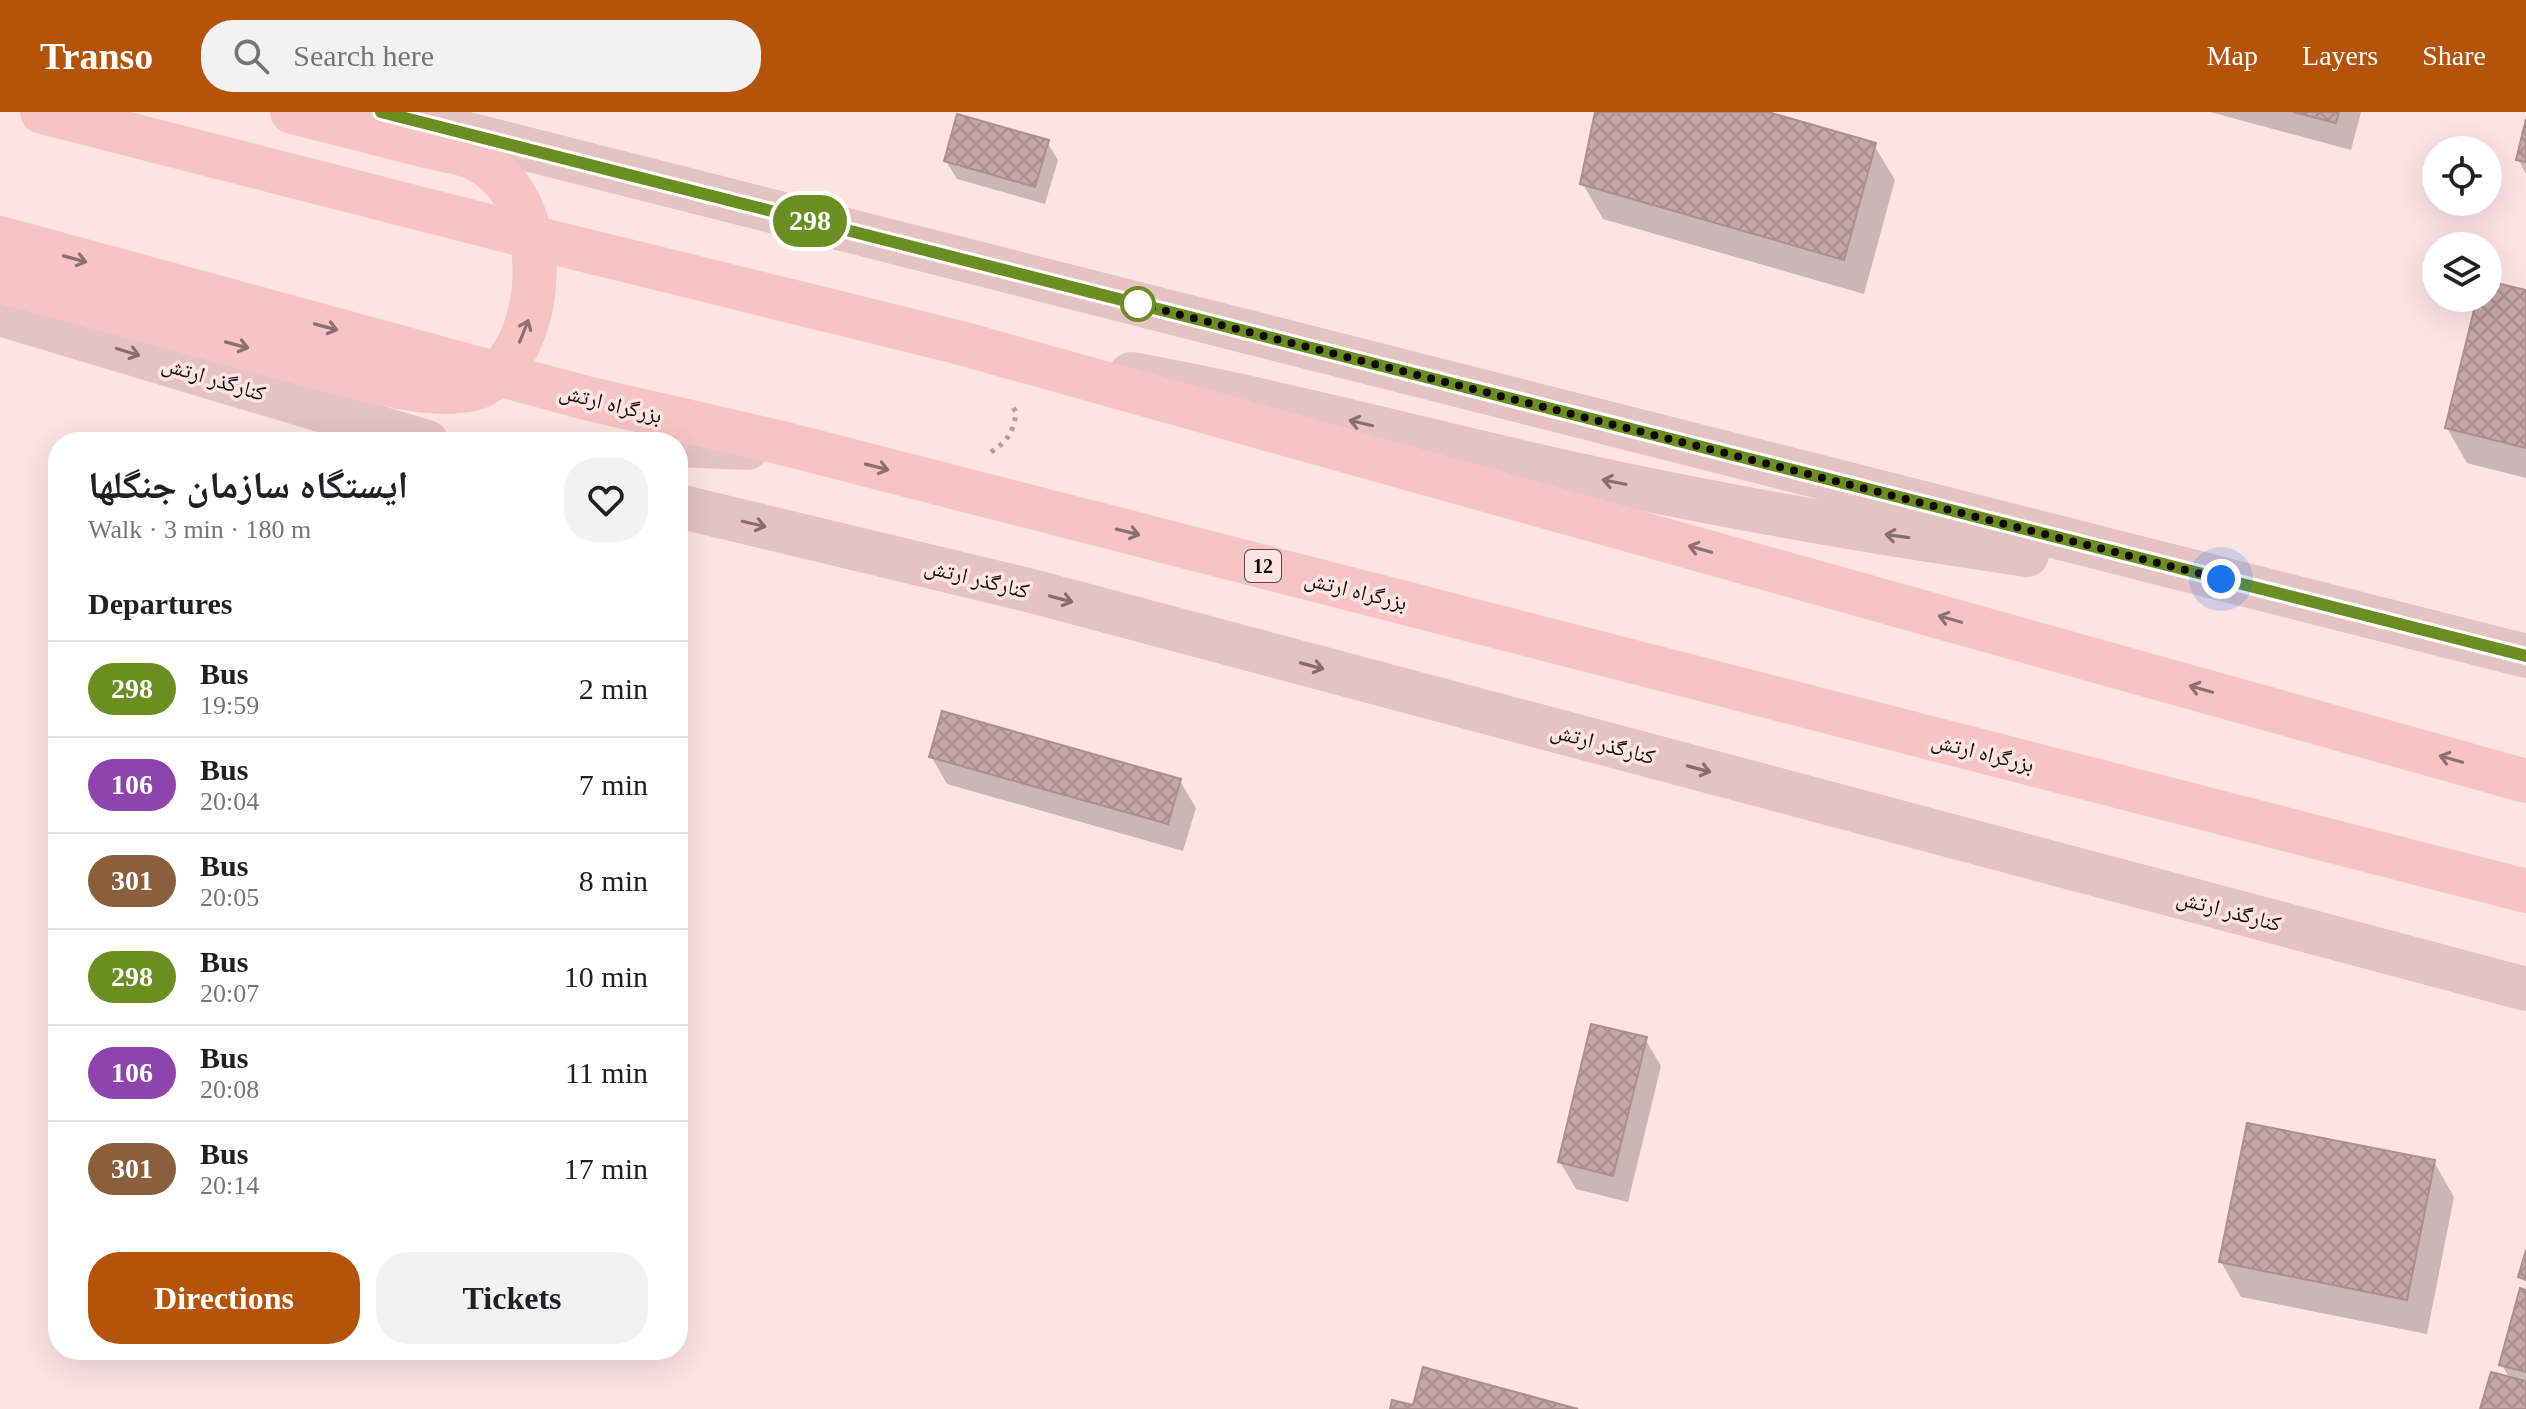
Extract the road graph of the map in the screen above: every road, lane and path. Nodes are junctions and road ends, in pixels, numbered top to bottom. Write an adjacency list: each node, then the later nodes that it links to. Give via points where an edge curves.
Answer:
1 (42, 112): 7 (highway)
2 (292, 112): 5 (highway, one-way to 2, via 365,380 426,392 476,389 504,368 531,315 536,282 527,221 509,186 475,159)
3 (381, 112): 14 (main road)
4 (0, 238): 12 (highway, بزرگراه ارتش / 12, one-way to 12, via 586,398)
5 (0, 281)
6 (0, 314): 9 (main road, کنارگذر ارتش, one-way to 9)
7 (957, 342): 14 (main road, one-way to 7, via 1875,533 1575,474 1232,392); 16 (highway, one-way to 7)
8 (1009, 401): 11 (path, via 1016,412 1015,427)
9 (394, 432)
10 (688, 446): 12 (main road)
11 (991, 453)
12 (825, 454): 17 (highway, بزرگراه ارتش / 12, one-way to 17)
13 (688, 508): 18 (main road, کنارگذر ارتش, one-way to 18, via 1028,590)
14 (2252, 586): 15 (main road)
15 (2526, 656)
16 (2526, 781)
17 (2526, 891)
18 (2526, 989)

